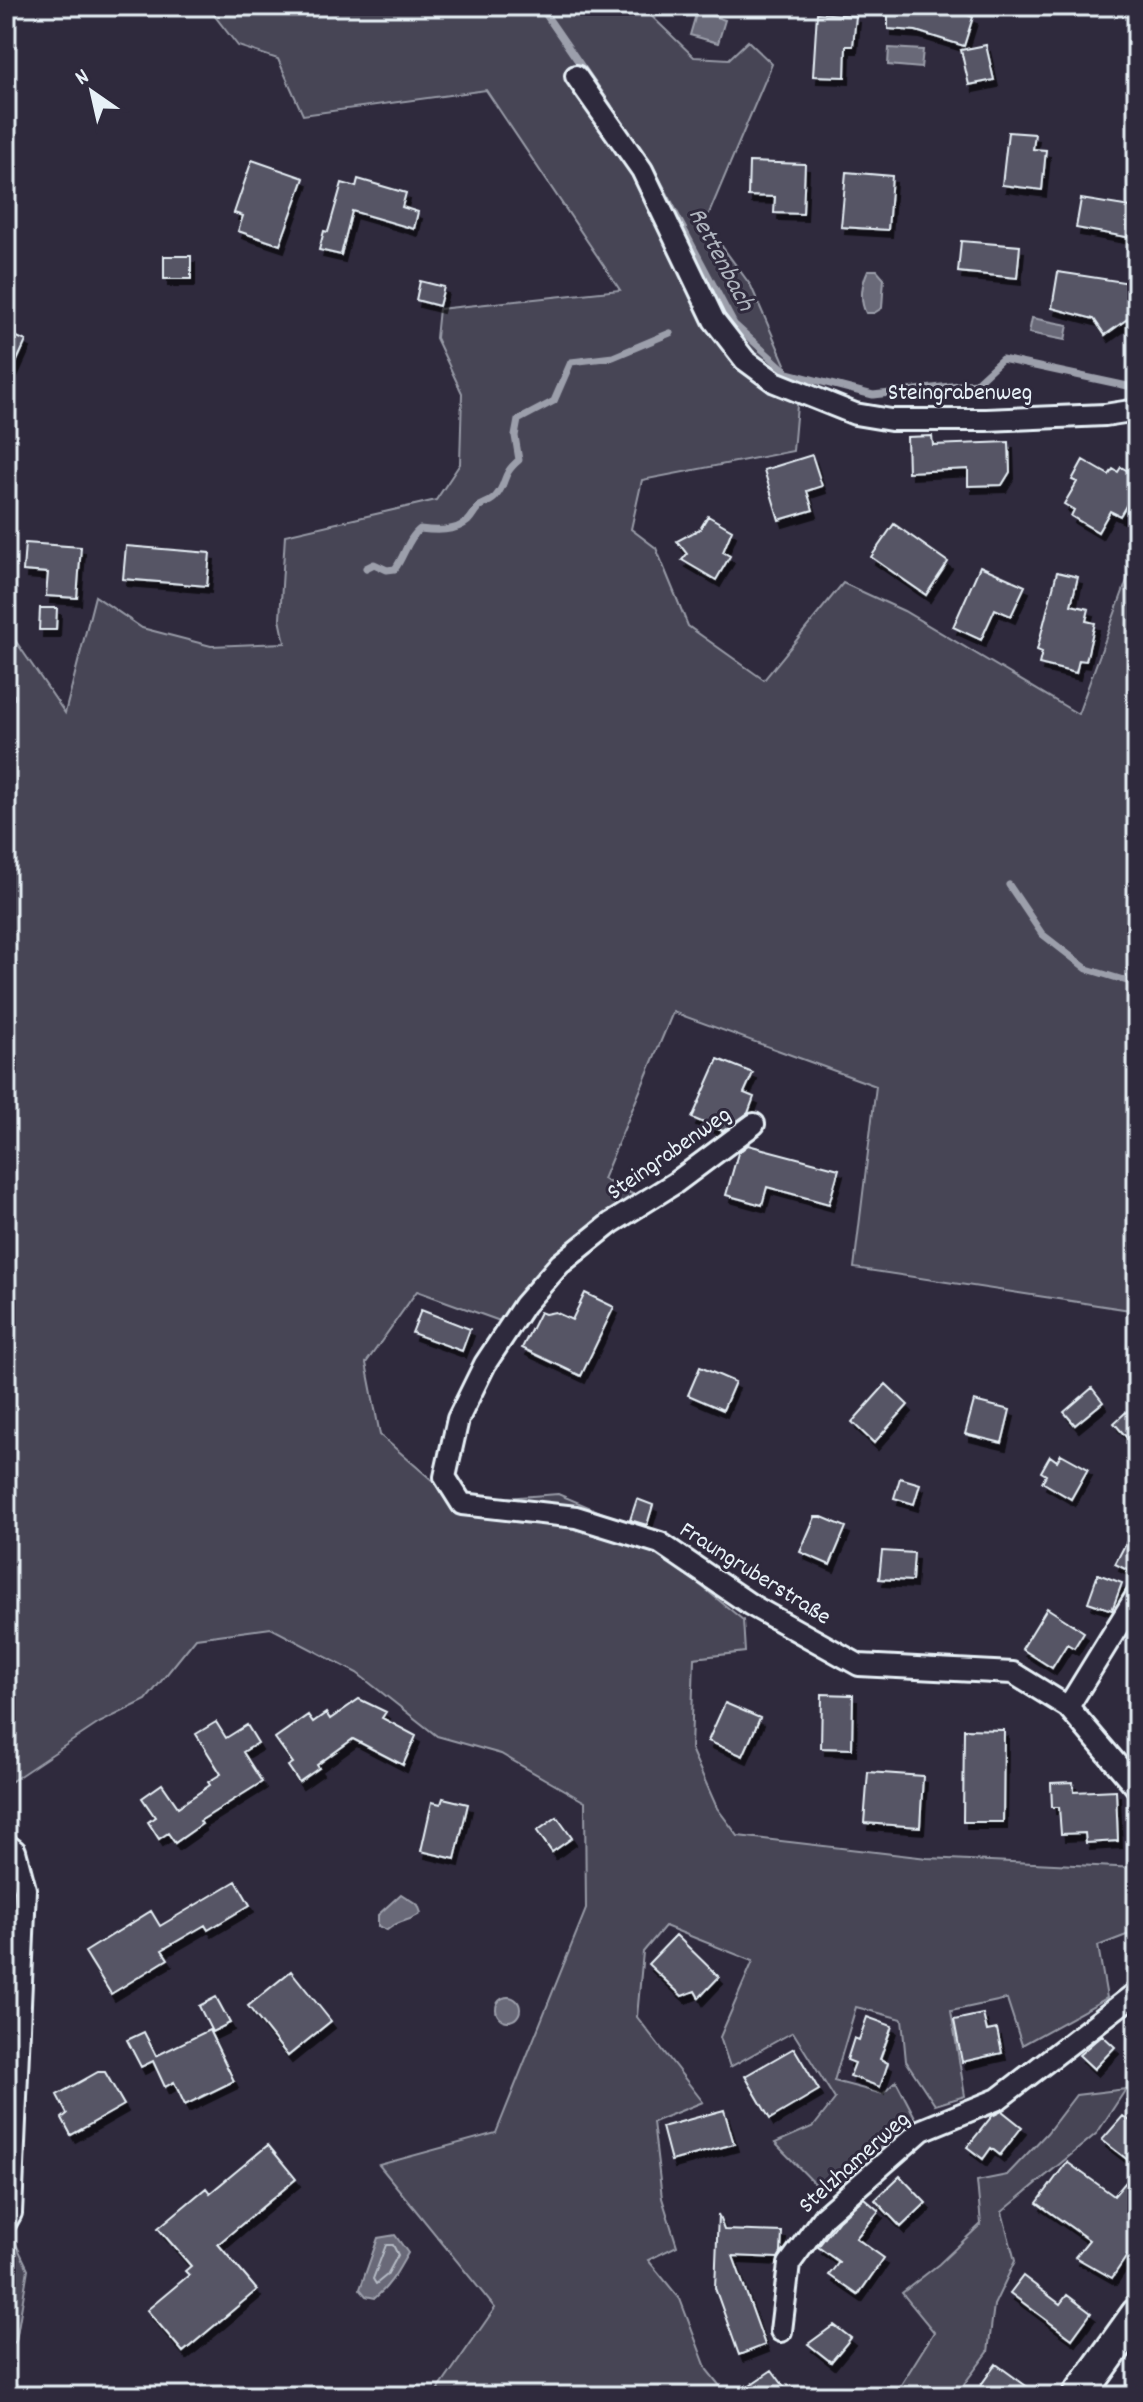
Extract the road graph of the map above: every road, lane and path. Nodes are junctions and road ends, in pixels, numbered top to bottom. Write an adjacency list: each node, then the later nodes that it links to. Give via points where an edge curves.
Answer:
1 (576, 76): 2 (street, Steingrabenweg, via 642,170 714,320 745,360 775,382 855,414 891,420)
2 (1137, 410)
3 (754, 1124): 4 (street, Steingrabenweg)
4 (611, 1223): 6 (street, Fraungruberstraße, via 524,1305 485,1364 458,1419 445,1477 462,1504 576,1517 660,1543 751,1605 859,1665 1013,1673)
5 (1137, 1595): 6 (street)
6 (1068, 1707): 7 (street, Fraungruberstraße)
7 (1137, 1788)
8 (6, 1844): 10 (street, via 15,1851 25,1889 11,2213)
9 (1137, 1992): 12 (street, Stelzhamerweg, via 998,2099 922,2130 824,2216 789,2264)
10 (6, 2222)
11 (1137, 2315): 13 (main road)
12 (781, 2331)
13 (1079, 2396)

